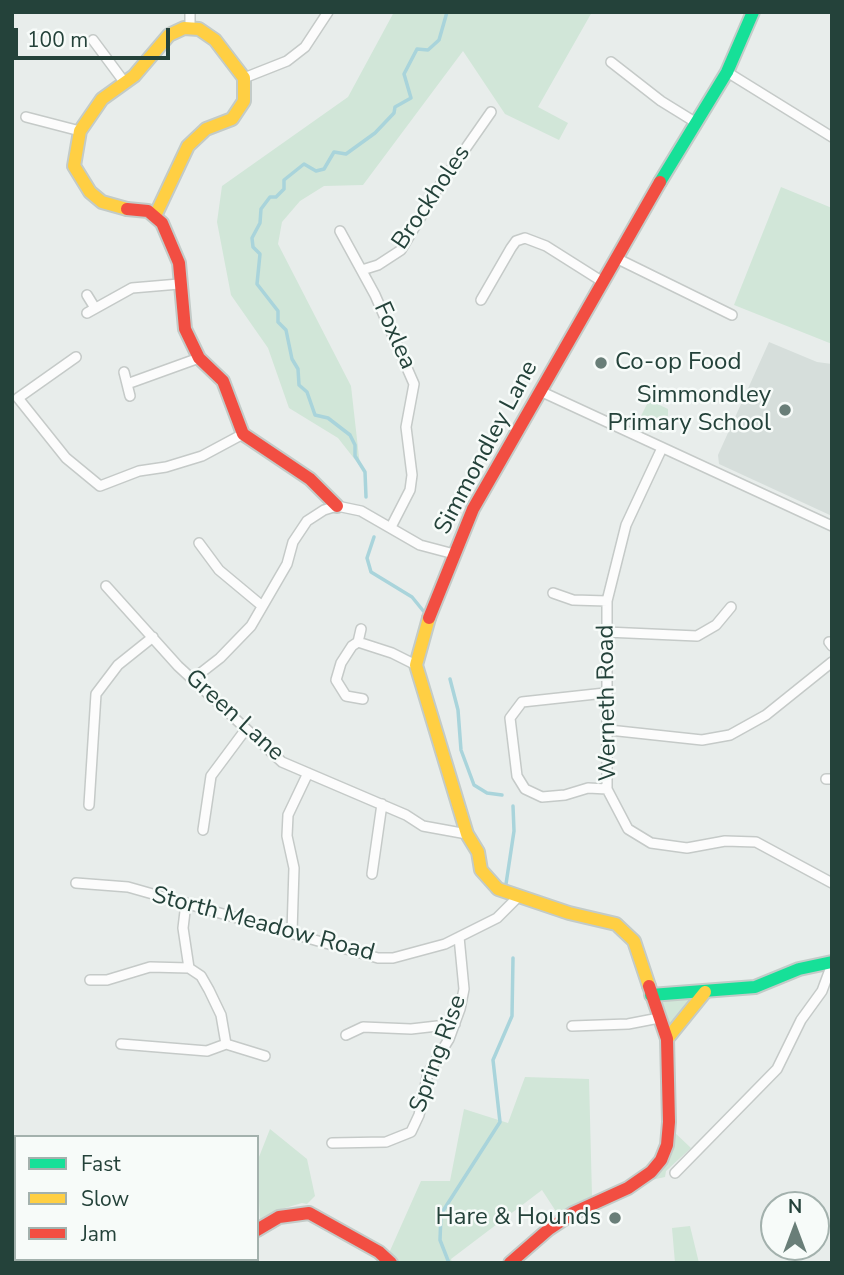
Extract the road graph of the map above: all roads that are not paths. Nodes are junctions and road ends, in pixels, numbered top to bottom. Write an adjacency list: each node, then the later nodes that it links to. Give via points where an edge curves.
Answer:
1 (190, 12): 4 (street)
2 (753, 12): 7 (street, Simmondley Lane)
3 (323, 14): 8 (street, via 319,31 305,47 287,61)
4 (190, 27): 8 (street, via 215,40); 9 (street, via 169,35)
5 (93, 40): 9 (street)
6 (611, 62): 12 (street)
7 (727, 72): 12 (street, Simmondley Lane); 14 (street)
8 (244, 78): 15 (street, via 240,111 206,129 188,146)
9 (125, 83): 13 (street, via 102,99)
10 (491, 112): 18 (street, Brockholes, via 401,250)
11 (26, 117): 13 (street)
12 (695, 122): 17 (street, Simmondley Lane)
13 (80, 131): 15 (street, via 74,166 90,192 116,208)
14 (832, 137)
15 (155, 216): 20 (street, via 172,244)
16 (340, 232): 18 (street, Foxlea)
17 (616, 258): 19 (street, Simmondley Lane); 23 (street)
18 (362, 270): 34 (street, Foxlea, via 414,384 406,427 410,490)
19 (603, 282): 22 (street, via 526,238 510,248); 28 (street, Simmondley Lane)
20 (179, 284): 21 (street, via 132,288 91,311); 25 (street, via 185,329)
21 (87, 295)
22 (481, 300)
23 (732, 315)
24 (76, 357): 30 (street, via 18,398 66,458 100,486 202,456)
25 (199, 359): 27 (street); 30 (street, via 222,381)
26 (124, 372): 27 (street)
27 (127, 384): 29 (street)
28 (540, 391): 31 (street); 36 (street, Simmondley Lane, via 473,509)
29 (130, 396)
30 (243, 433): 32 (street, via 310,479)
31 (662, 448): 33 (street); 39 (street, Werneth Road, via 626,525)
32 (337, 506): 34 (street, via 361,511); 40 (street, via 307,521)
33 (832, 526)
34 (391, 527): 36 (street, via 420,545)
35 (198, 543): 40 (street, via 219,570)
36 (454, 554): 47 (street, Simmondley Lane, via 421,638)
37 (106, 586): 44 (street, Green Lane)
38 (553, 593): 39 (street, via 573,600)
39 (607, 601): 43 (street, Werneth Road)
40 (261, 605): 48 (street, via 251,626)
41 (731, 607): 43 (street, via 716,625 697,636)
42 (361, 629): 45 (street)
43 (606, 632): 49 (street, Werneth Road)
44 (153, 637): 48 (street, Green Lane); 56 (street, via 118,665 96,694)
45 (358, 642): 47 (street); 50 (street, via 341,663 336,681 346,696)
46 (832, 662): 52 (street, via 766,715 730,735 702,740)
47 (416, 665): 58 (street, Simmondley Lane)
48 (193, 679): 51 (street, Green Lane)
49 (605, 693): 52 (street, Werneth Road); 54 (street, via 523,702 510,718 517,776 525,789 542,797)
50 (363, 699)
51 (246, 729): 53 (street, Green Lane, via 282,762); 57 (street, via 211,776)
52 (609, 730): 54 (street, Werneth Road)
53 (308, 773): 55 (street, Green Lane); 64 (street, via 288,815 294,868)
54 (607, 789): 61 (street, Werneth Road, via 628,829 650,843 687,848 725,841 756,842)
55 (382, 804): 58 (street, Green Lane, via 423,826); 59 (street)
56 (89, 805)
57 (203, 830)
58 (467, 834): 62 (street, Simmondley Lane, via 478,852 481,870 498,889)
59 (372, 874)
60 (76, 883): 63 (street, Storth Meadow Road, via 128,887)
61 (832, 883)
62 (518, 897): 65 (street, Storth Meadow Road, via 497,918); 70 (street, Simmondley Lane, via 616,924 634,941)
63 (186, 904): 64 (street, Storth Meadow Road); 67 (street, via 183,928)
64 (292, 932): 65 (street, Storth Meadow Road, via 378,958 429,949)
65 (459, 937): 72 (street, Spring Rise, via 464,989)
66 (832, 963): 69 (street, via 799,969 755,986); 80 (street, via 822,991 801,1020 777,1069)
67 (189, 968): 68 (street, via 150,967 107,980); 77 (street, via 209,990 221,1015)
68 (90, 980)
69 (705, 992): 70 (street); 75 (street)
70 (651, 995): 71 (street, Simmondley Lane)
71 (659, 1018): 73 (street); 75 (street, Simmondley Lane)
72 (455, 1024): 74 (street, via 363,1027); 79 (street, Spring Rise, via 428,1073 411,1132 386,1142)
73 (572, 1027)
74 (346, 1035)
75 (667, 1039): 83 (street, via 667,1145 661,1160 628,1188 549,1229)
76 (121, 1044): 77 (street, via 206,1051)
77 (226, 1044): 78 (street)
78 (265, 1056)
79 (332, 1143)
80 (675, 1173)
81 (259, 1229): 82 (street, via 279,1217 309,1213)
82 (391, 1263)
83 (510, 1263)

